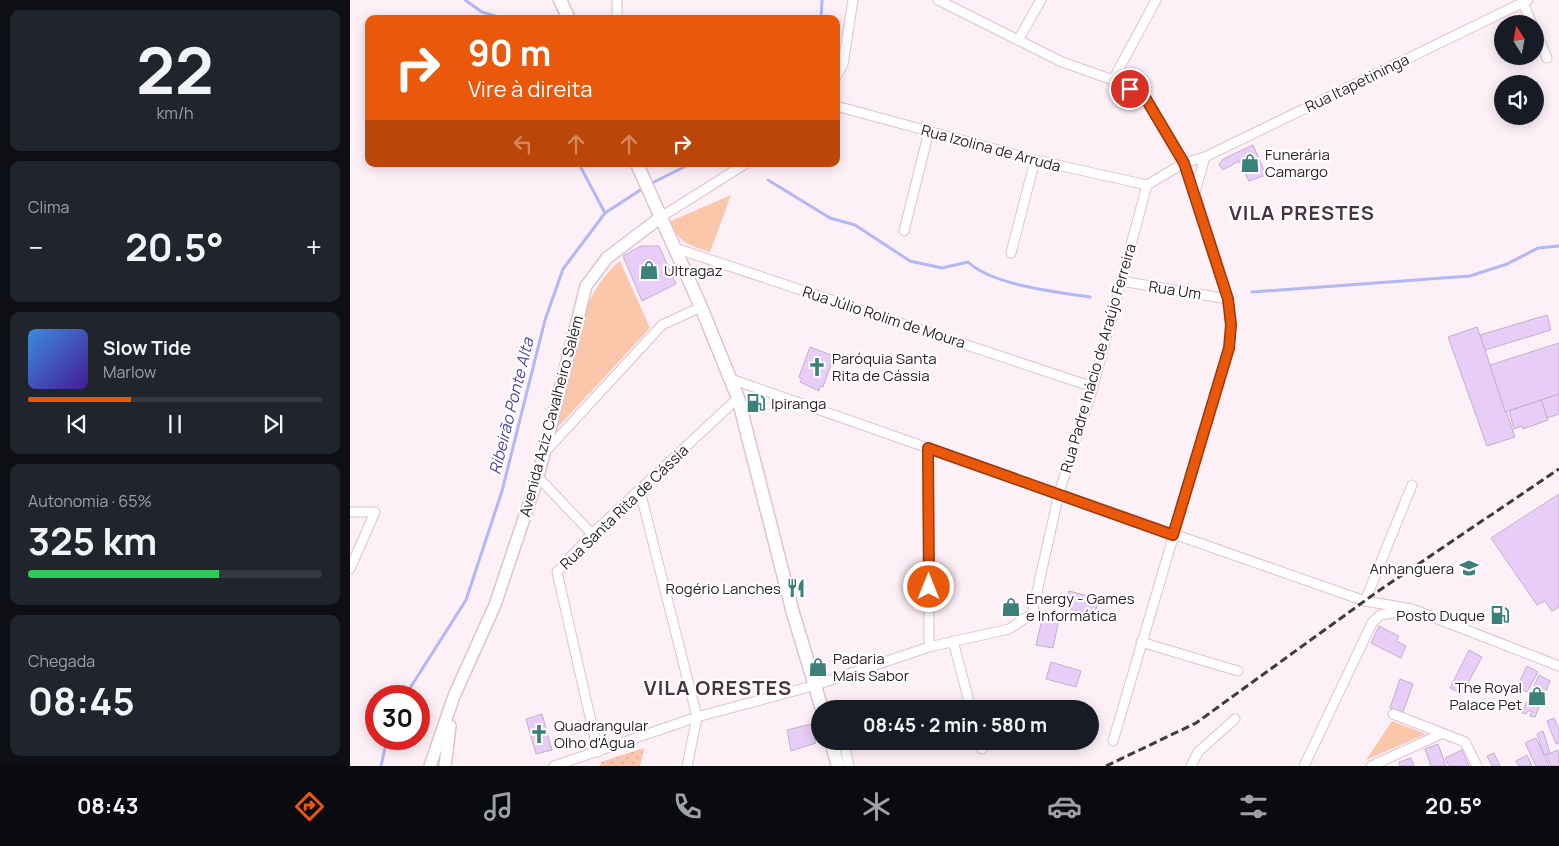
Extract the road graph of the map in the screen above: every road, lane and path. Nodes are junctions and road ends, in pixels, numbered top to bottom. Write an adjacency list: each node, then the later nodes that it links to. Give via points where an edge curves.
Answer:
1 (560, 0): 8 (main road)
2 (617, 0): 9 (street)
3 (853, 0): 14 (street)
4 (938, 0): 11 (street)
5 (1041, 0): 11 (street)
6 (1156, 0): 15 (street)
7 (1525, 1): 10 (street); 18 (street, Rua Itapetininga)
8 (567, 15)
9 (617, 15)
10 (1529, 15)
11 (1018, 40): 15 (street, via 1062,62)
12 (1544, 51): 13 (street)
13 (1547, 58)
14 (840, 70)
15 (1112, 80): 20 (street, via 1146,99)
16 (840, 107): 17 (street, Rua Izolina de Arruda)
17 (929, 131): 19 (street, Rua Izolina de Arruda); 26 (street)
18 (1205, 157): 20 (street, Rua Itapetininga); 24 (street)
19 (1035, 160): 23 (street, Rua Izolina de Arruda); 28 (street)
20 (1184, 163): 23 (street); 24 (street)
21 (740, 167): 25 (street)
22 (639, 169): 25 (main road)
23 (1147, 185): 29 (street, Rua Padre Inácio de Araújo Ferreira)
24 (1195, 193): 30 (street)
25 (661, 217): 27 (main road); 36 (main road, Avenida Aziz Cavalheiro Salém, via 607,258 586,286)
26 (904, 231)
27 (675, 248): 31 (main road); 33 (street, Rua Júlio Rolim de Moura)
28 (1011, 253)
29 (1121, 281): 30 (street, Rua Um); 33 (street, Rua Padre Inácio de Araújo Ferreira)
30 (1228, 299): 43 (street, via 1229,348)
31 (701, 307): 32 (main road); 36 (street, via 662,325)
32 (731, 379): 34 (main road); 35 (street)
33 (1093, 387): 40 (street, Rua Padre Inácio de Araújo Ferreira)
34 (738, 398): 39 (street, Rua Santa Rita de Cássia); 53 (main road, via 793,613)
35 (928, 448): 40 (street); 50 (street)
36 (544, 454): 37 (main road, Avenida Aziz Cavalheiro Salém)
37 (538, 477): 42 (street); 54 (main road, Avenida Aziz Cavalheiro Salém, via 495,605)
38 (1412, 485): 45 (street)
39 (640, 491): 42 (street, Rua Santa Rita de Cássia); 58 (street)
40 (1059, 493): 43 (street); 48 (street, Rua Padre Inácio de Araújo Ferreira, via 1032,614 1010,629)
41 (350, 512): 44 (street, via 375,512)
42 (592, 534): 64 (street, Rua Santa Rita de Cássia, via 557,572)
43 (1173, 535): 45 (street); 49 (street)
44 (350, 569)
45 (1365, 602): 46 (street); 47 (street, via 1373,608)
46 (1412, 609): 47 (street, via 1380,615); 51 (street)
47 (1372, 623): 73 (street)
48 (953, 641): 50 (street, Rua Padre Inácio de Araújo Ferreira); 56 (street)
49 (1141, 642): 52 (street); 61 (street)
50 (930, 647): 53 (street, Rua Padre Inácio de Araújo Ferreira)
51 (1559, 666)
52 (1238, 671)
53 (816, 685): 55 (main road); 58 (street, Rua Padre Inácio de Araújo Ferreira)
54 (454, 696): 66 (main road, Avenida Aziz Cavalheiro Salém); 67 (main road, Avenida Aziz Cavalheiro Salém)
55 (820, 700)
56 (969, 700)
57 (1393, 714): 60 (street)
58 (697, 718): 64 (street, Rua Padre Inácio de Araújo Ferreira); 69 (street)
59 (1235, 719): 72 (street, via 1198,752)
60 (1441, 734): 74 (street); 75 (street, via 1465,742)
61 (1113, 742)
62 (834, 750): 70 (main road)
63 (845, 750): 71 (street)
64 (598, 752): 65 (street, Rua Padre Inácio de Araújo Ferreira)
65 (581, 762): 68 (street, Rua Padre Inácio de Araújo Ferreira)
66 (430, 766)
67 (444, 766)
68 (554, 766)
69 (687, 766)
70 (838, 766)
71 (849, 766)
72 (1191, 766)
73 (1304, 766)
74 (1371, 766)
75 (1477, 766)

